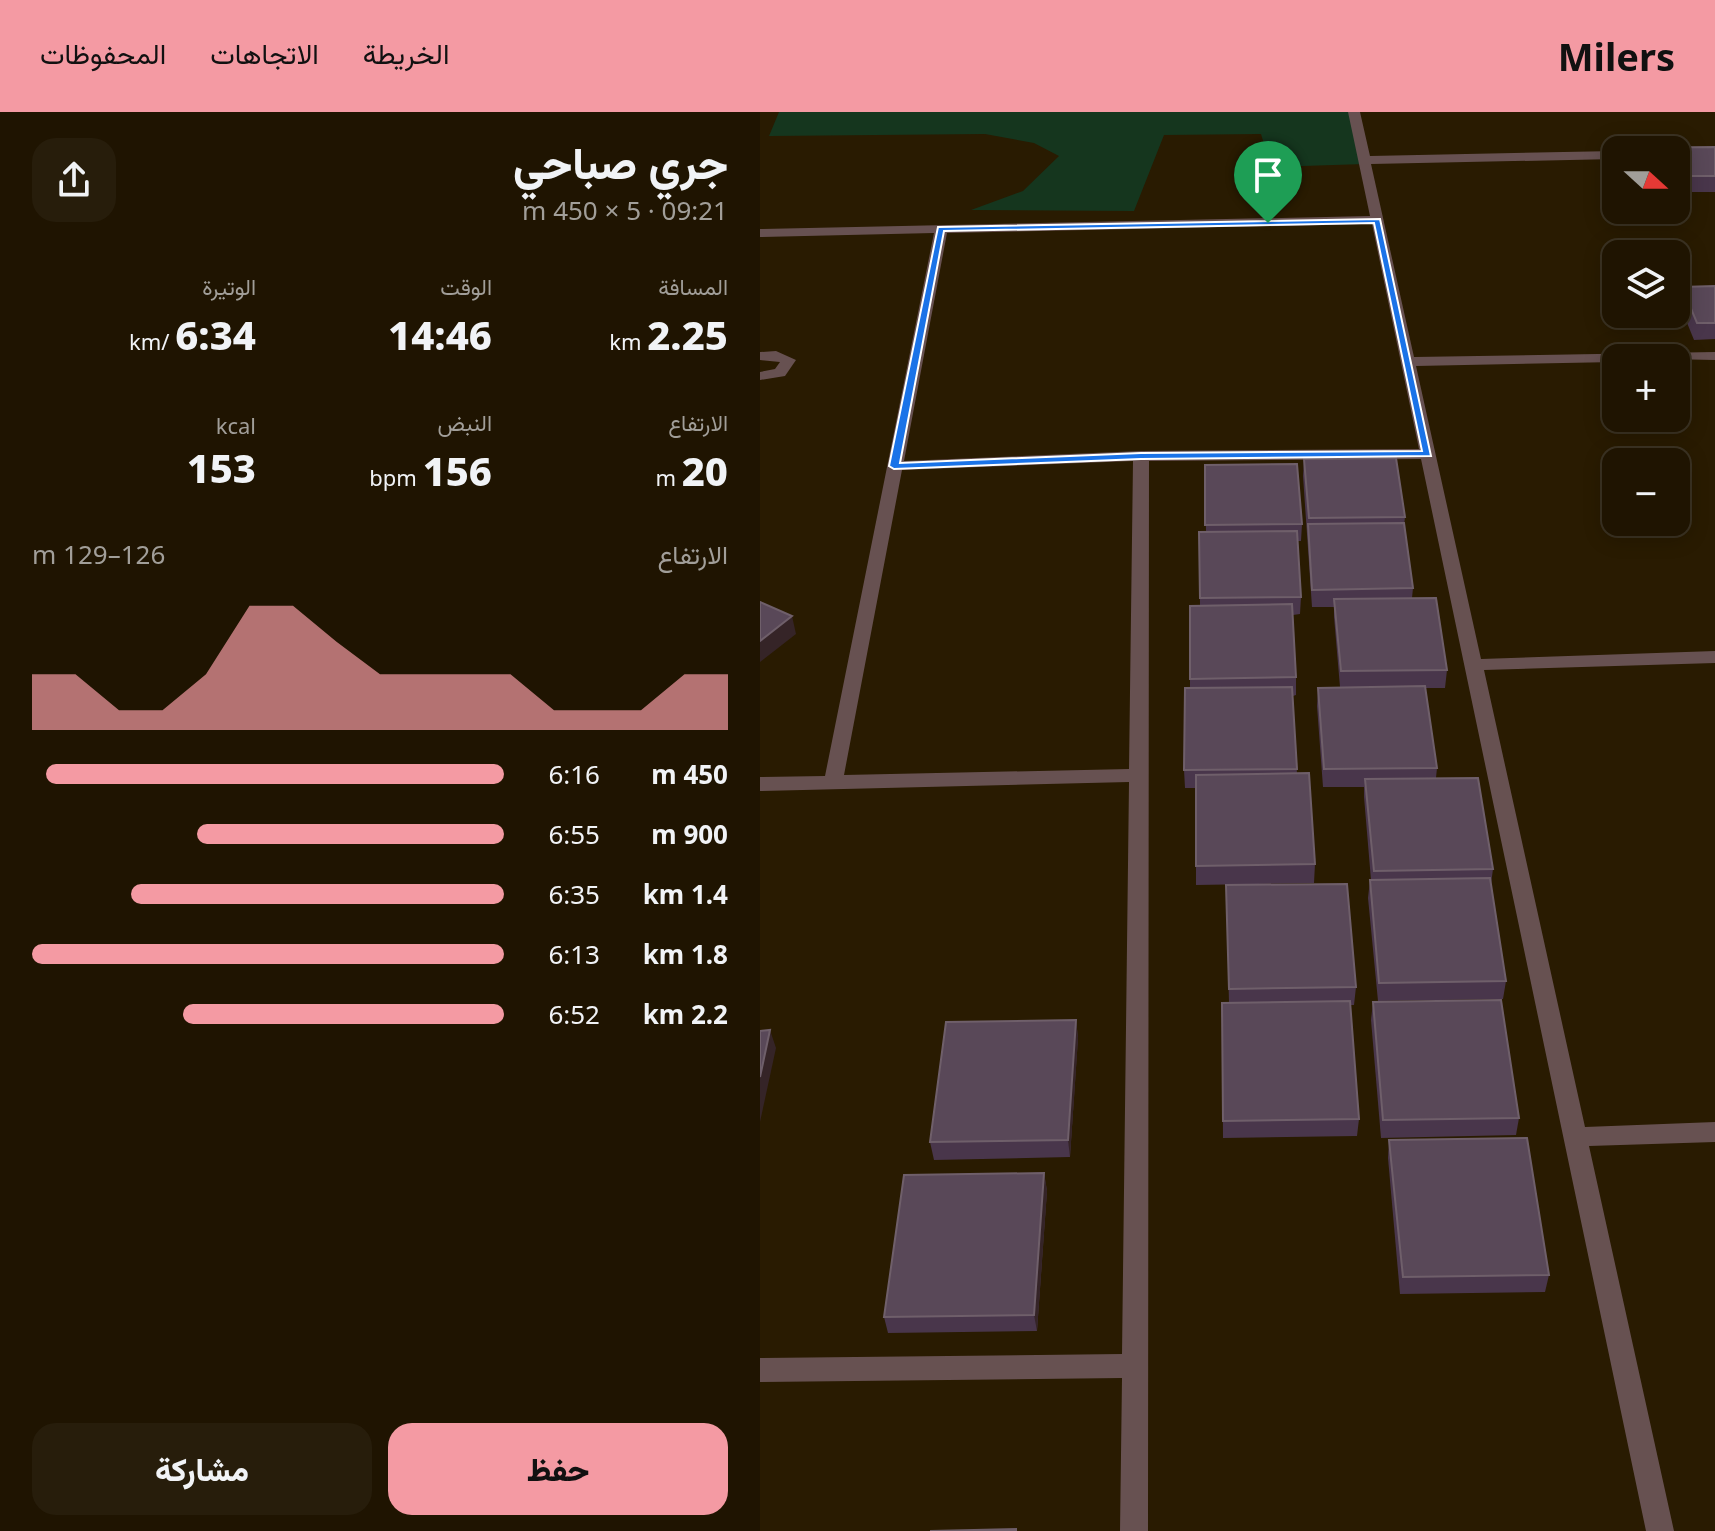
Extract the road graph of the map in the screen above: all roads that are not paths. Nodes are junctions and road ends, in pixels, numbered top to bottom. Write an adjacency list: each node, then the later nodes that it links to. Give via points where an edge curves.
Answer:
1 (1354, 112): 3 (street)
2 (1602, 155): 3 (street)
3 (1364, 160): 4 (street)
4 (1377, 220): 5 (street); 11 (street)
5 (941, 229): 6 (street); 15 (street)
6 (760, 233)
7 (760, 356): 12 (street, via 789,360 780,373)
8 (1715, 356): 9 (street)
9 (1690, 357)
10 (1602, 358): 11 (street)
11 (1408, 362): 13 (street)
12 (760, 376)
13 (1428, 454): 14 (street); 17 (street)
14 (1141, 456): 15 (street); 18 (street)
15 (894, 466): 19 (street)
16 (1715, 657): 17 (street)
17 (1473, 665): 22 (street)
18 (1140, 775): 19 (street); 23 (street)
19 (833, 783): 20 (street)
20 (760, 784)
21 (1715, 1132): 22 (street)
22 (1575, 1137): 26 (street)
23 (1135, 1366): 24 (street); 25 (street)
24 (760, 1370)
25 (1134, 1531)
26 (1660, 1531)

